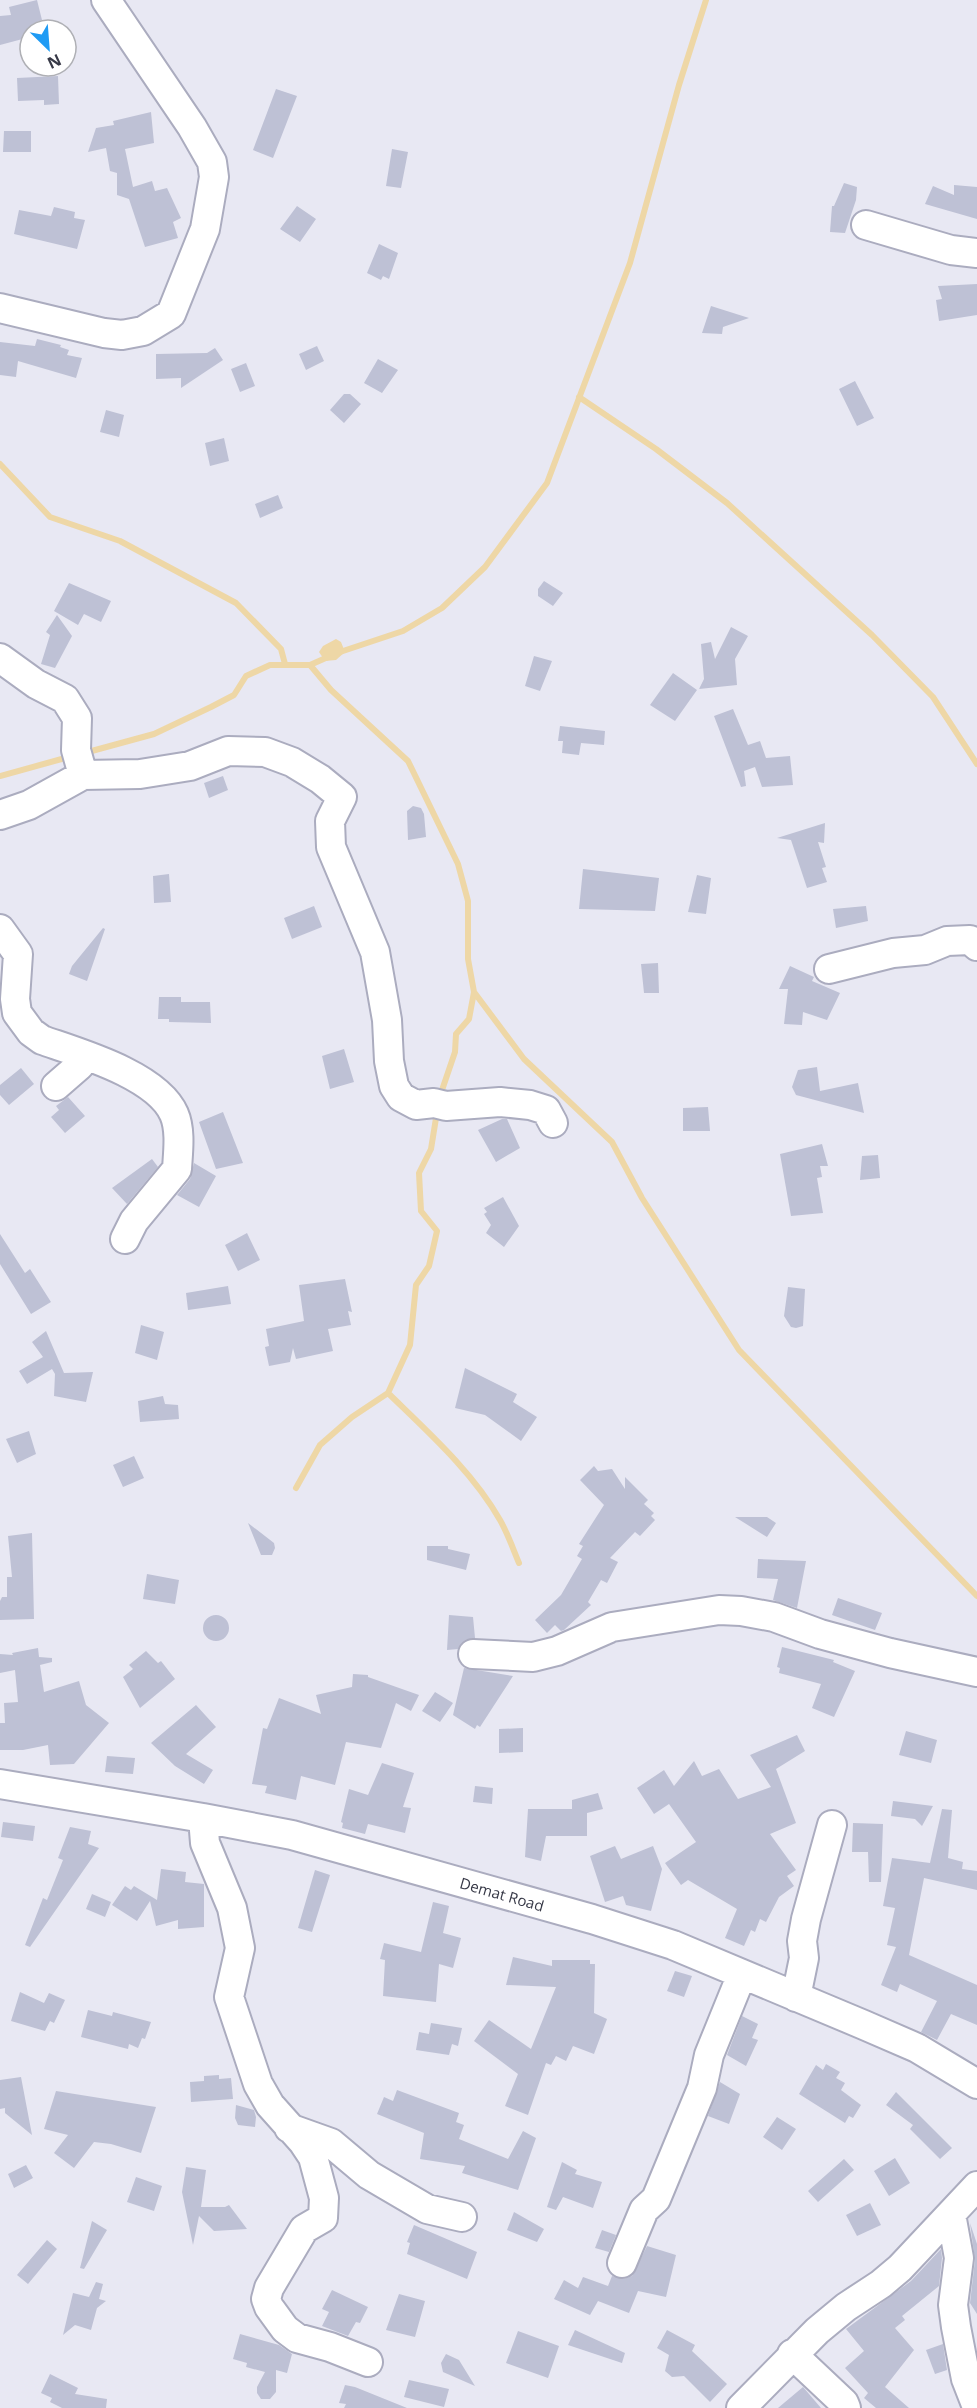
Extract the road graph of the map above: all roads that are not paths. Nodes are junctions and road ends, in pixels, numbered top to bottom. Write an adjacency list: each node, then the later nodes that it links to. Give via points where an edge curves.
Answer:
1 (106, 0): 4 (street, via 212,162 214,177 205,229 171,314 143,332 104,333)
2 (866, 225): 3 (street, via 951,250)
3 (977, 253)
4 (0, 308)
5 (0, 658): 6 (street, via 65,699 77,718 76,750)
6 (83, 775): 7 (street, via 29,805); 13 (street, via 140,774 190,766 228,751 265,752 292,762 334,789 342,797 330,821 331,847 375,952 387,1020 389,1060 394,1086 401,1097 416,1105 530,1105 546,1110)
7 (0, 815)
8 (0, 929): 11 (street, via 18,954 15,999 23,1023 42,1040)
9 (977, 946): 10 (street, via 970,940 947,941 925,950)
10 (829, 969)
11 (82, 1055): 12 (street, via 79,1066); 14 (street, via 124,1072 154,1091 170,1105 175,1116 177,1169 134,1221)
12 (56, 1086)
13 (553, 1123)
14 (125, 1239)
15 (473, 1654): 16 (street, via 533,1657 612,1627 719,1610 774,1617 890,1653)
16 (977, 1672)
17 (0, 1784): 18 (street, Demat Road)
18 (203, 1818): 20 (street, Demat Road, via 292,1835 581,1916 673,1945); 23 (street, via 205,1843 232,1908 240,1948 228,1997 258,2084)
19 (832, 1826): 21 (street, via 806,1919 804,1958)
20 (742, 1974): 21 (street, Demat Road); 27 (street, via 709,2055 693,2111 656,2199 644,2210)
21 (796, 1996): 22 (street, Demat Road, via 917,2048)
22 (977, 2084)
23 (290, 2128): 26 (street, via 331,2143 369,2175 428,2209); 29 (street, via 313,2157 324,2198 323,2218 304,2229 266,2294 269,2307 297,2338)
24 (977, 2186): 25 (street)
25 (951, 2214): 28 (street, via 881,2284 846,2307); 30 (street, via 959,2258 953,2305 966,2379)
26 (462, 2217)
27 (622, 2263)
28 (792, 2354): 31 (street); 32 (street)
29 (368, 2362)
30 (977, 2407)
31 (741, 2408)
32 (846, 2408)

